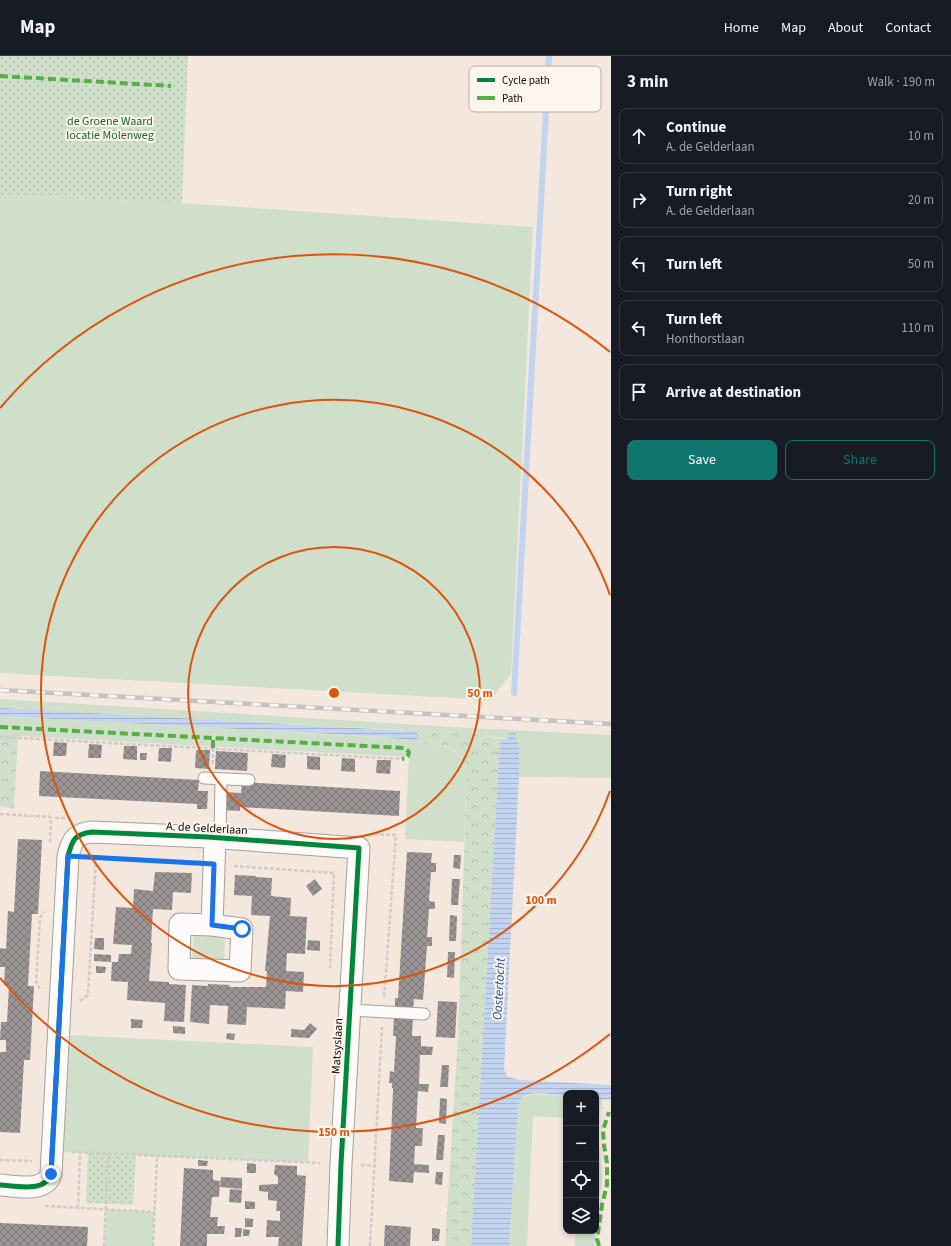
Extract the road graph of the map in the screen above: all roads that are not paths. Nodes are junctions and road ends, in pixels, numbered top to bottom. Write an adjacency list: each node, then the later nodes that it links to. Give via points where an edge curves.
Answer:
1 (204, 778): 2 (lane)
2 (221, 779): 3 (lane); 4 (lane, A. de Gelderlaan)
3 (249, 780)
4 (217, 838): 5 (street, A. de Gelderlaan); 6 (street, A. de Gelderlaan); 9 (street, A. de Gelderlaan, via 84,833 74,827 68,856 50,1178 42,1185)
5 (366, 841): 7 (street, Matsyslaan)
6 (212, 925)
7 (350, 1010): 8 (lane); 10 (street, Matsyslaan)
8 (424, 1014)
9 (0, 1185)
10 (338, 1246)

